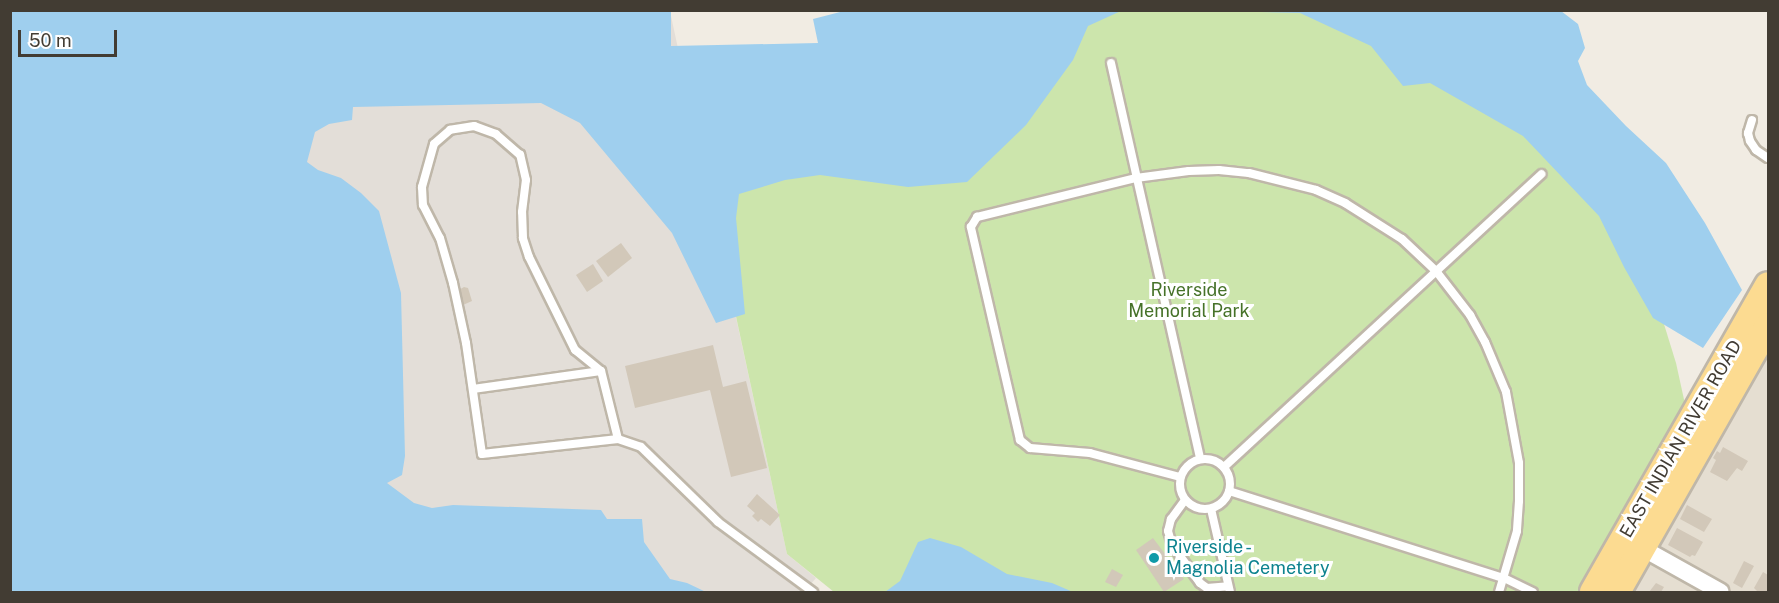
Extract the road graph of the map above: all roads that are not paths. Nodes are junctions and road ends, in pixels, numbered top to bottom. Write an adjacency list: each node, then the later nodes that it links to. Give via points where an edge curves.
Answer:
1 (1111, 63): 5 (lane)
2 (1752, 120): 3 (lane, via 1750,141 1755,150)
3 (1768, 158)
4 (1542, 174): 6 (lane)
5 (1136, 178): 6 (lane, via 1219,171 1286,181 1346,203 1374,219); 12 (lane); 14 (lane, via 981,215 971,227 1020,440 1030,448 1090,453)
6 (1436, 271): 13 (lane); 19 (lane, via 1485,342 1501,377 1510,412 1519,463 1519,501 1517,531)
7 (1768, 285): 18 (main road, EAST INDIAN RIVER ROAD)
8 (1768, 326): 18 (main road, EAST INDIAN RIVER ROAD)
9 (601, 370): 10 (lane); 10 (lane, via 574,350 523,238 526,180 520,155 496,134 474,126 450,130 434,144 422,187 423,205 440,238 453,284); 11 (lane)
10 (473, 389): 11 (lane, via 482,454)
11 (618, 439): 21 (lane, via 641,447 718,522)
12 (1200, 459): 13 (lane); 14 (lane, via 1187,465)
13 (1224, 467): 15 (lane)
14 (1180, 477): 16 (lane)
15 (1229, 491): 17 (lane); 19 (lane)
16 (1185, 500): 17 (lane, via 1197,508); 20 (lane, via 1171,519 1168,531 1172,545 1200,583 1207,588)
17 (1211, 509): 20 (lane)
18 (1633, 543): 24 (main road, EAST INDIAN RIVER ROAD); 25 (main road, EAST INDIAN RIVER ROAD); 26 (street)
19 (1504, 578): 22 (lane); 23 (lane)
20 (1229, 589)
21 (813, 592)
22 (1498, 592)
23 (1533, 592)
24 (1593, 592)
25 (1617, 592)
26 (1721, 592)

